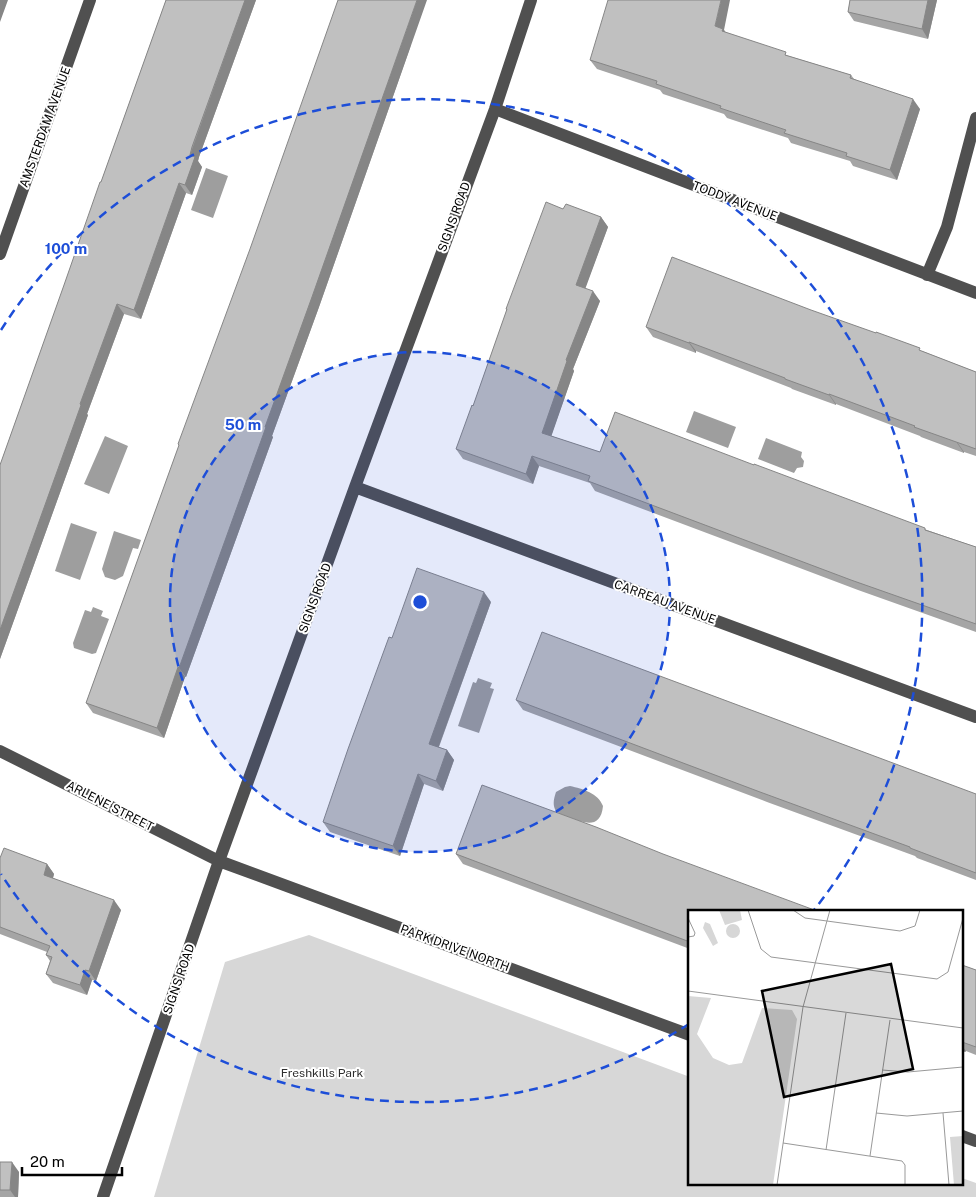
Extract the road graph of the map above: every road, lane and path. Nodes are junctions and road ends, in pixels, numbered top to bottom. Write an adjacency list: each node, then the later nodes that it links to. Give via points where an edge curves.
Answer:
1 (90, 0): 5 (street, AMSTERDAM AVENUE)
2 (532, 0): 3 (street, SIGNS ROAD)
3 (495, 109): 6 (street, TODDY AVENUE); 8 (street, SIGNS ROAD)
4 (976, 118): 6 (street, via 947,227)
5 (0, 254)
6 (927, 275): 7 (street, TODDY AVENUE)
7 (976, 293)
8 (354, 487): 9 (street, CARREAU AVENUE); 11 (street, SIGNS ROAD)
9 (976, 718)
10 (0, 751): 11 (street, ARLENE STREET)
11 (219, 862): 12 (street, PARK DRIVE NORTH); 15 (street, SIGNS ROAD)
12 (688, 1034)
13 (964, 1137): 14 (street)
14 (976, 1141)
15 (103, 1197)

